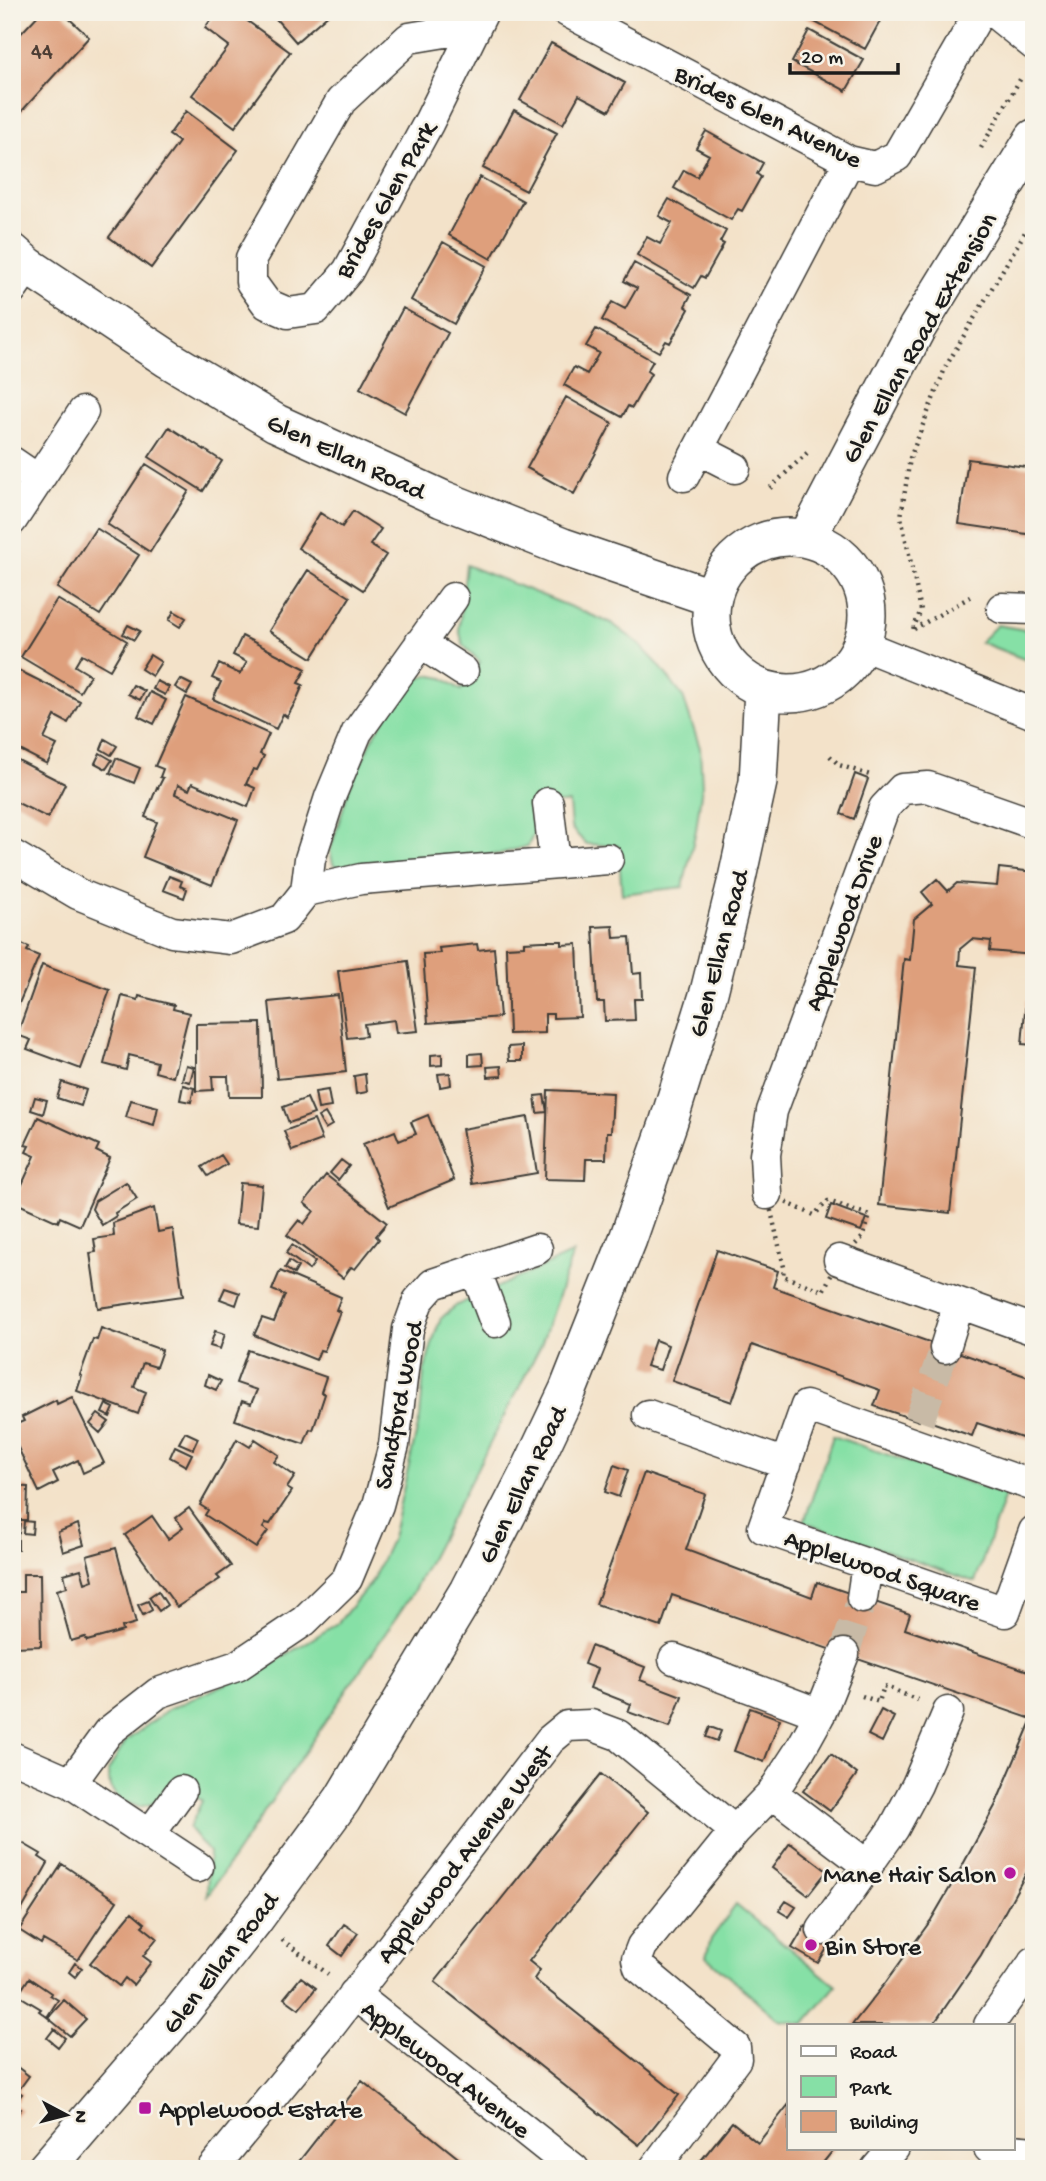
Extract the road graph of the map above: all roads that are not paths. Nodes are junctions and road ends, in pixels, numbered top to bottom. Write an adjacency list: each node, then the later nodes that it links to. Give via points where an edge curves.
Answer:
1 (568, 12): 7 (street, Brides Glen Avenue)
2 (980, 12): 7 (street, Brides Glen Avenue, via 897,156 875,167)
3 (993, 12): 5 (street)
4 (479, 20): 4 (street, Brides Glen Park, via 348,271 316,309 288,313 267,304 251,282 251,258 341,101 409,38)
5 (1034, 44)
6 (1034, 138): 16 (street, Glen Ellan Road Extension, via 917,328)
7 (849, 161): 10 (street)
8 (17, 269): 18 (street, Glen Ellan Road, via 276,424 442,499 563,547)
9 (83, 412): 14 (street)
10 (698, 449): 12 (street); 13 (street)
11 (12, 462): 14 (street)
12 (735, 468)
13 (684, 476)
14 (37, 480): 15 (street)
15 (12, 520)
16 (807, 538): 18 (street, via 782,536 758,542 737,556 722,575); 22 (street, via 846,560 859,579 866,600)
17 (453, 598): 21 (street)
18 (713, 598): 24 (street, via 716,642 742,678)
19 (1003, 608): 20 (street)
20 (1034, 609)
21 (419, 643): 23 (street); 31 (street, via 357,732 310,859)
22 (862, 645): 24 (street, via 831,681 809,691); 25 (street)
23 (463, 671)
24 (762, 689): 65 (street, Glen Ellan Road, via 758,782 709,992 633,1226 531,1468 468,1591 342,1800 182,2011)
25 (1034, 714)
26 (548, 803): 30 (street)
27 (1034, 824): 32 (street, Applewood Drive, via 928,787 902,789 884,807 772,1111 765,1155)
28 (12, 855): 31 (street, via 78,894 172,932 231,939 284,919)
29 (608, 859): 30 (street)
30 (555, 863): 31 (street, via 360,879)
31 (306, 891)
32 (766, 1194)
33 (537, 1248): 35 (street, Sandford Wood)
34 (839, 1260): 36 (street)
35 (475, 1269): 37 (street); 51 (street, Sandford Wood, via 433,1284 418,1301 408,1329 394,1445 378,1505 347,1579 304,1621 237,1666 158,1693 108,1732)
36 (959, 1303): 38 (street); 39 (street)
37 (495, 1322)
38 (1034, 1330)
39 (945, 1348)
40 (648, 1415): 41 (street)
41 (786, 1464): 42 (street, Applewood Square, via 806,1406 914,1432); 44 (street, Applewood Square, via 764,1528)
42 (1034, 1486)
43 (1031, 1545): 44 (street, Applewood Square, via 1005,1612)
44 (867, 1564): 45 (street)
45 (862, 1598)
46 (844, 1654): 49 (street)
47 (674, 1659): 49 (street)
48 (948, 1712): 56 (street, via 917,1785)
49 (820, 1714): 53 (street)
50 (12, 1757): 51 (street)
51 (71, 1783): 55 (street)
52 (181, 1791): 55 (street)
53 (772, 1793): 54 (street); 56 (street)
54 (735, 1831): 60 (street, Applewood Avenue West, via 618,1735 591,1725 567,1726 550,1740); 68 (street, via 642,1946 637,1959 639,1967 735,2047 736,2059)
55 (150, 1834): 57 (street)
56 (867, 1866): 58 (street)
57 (198, 1867)
58 (822, 1930)
59 (1034, 1962): 61 (street)
60 (354, 1994): 66 (street); 67 (street, Applewood Avenue)
61 (990, 2024)
62 (892, 2150): 69 (street)
63 (1012, 2150): 64 (street)
64 (1034, 2152)
65 (46, 2169)
66 (212, 2169)
67 (574, 2169)
68 (654, 2169)
69 (876, 2169)

